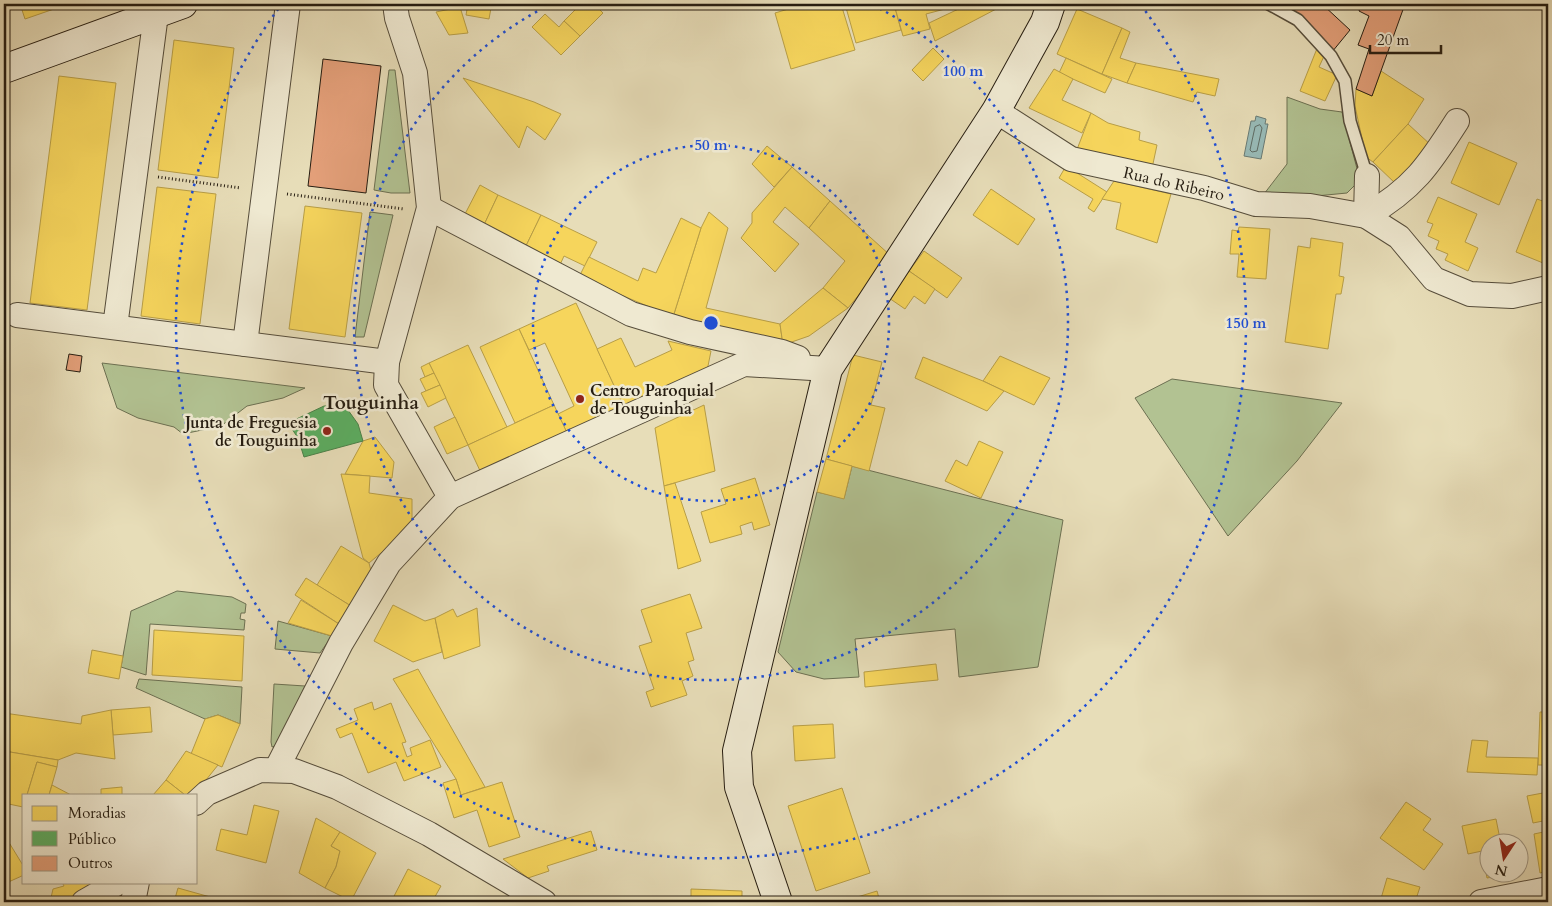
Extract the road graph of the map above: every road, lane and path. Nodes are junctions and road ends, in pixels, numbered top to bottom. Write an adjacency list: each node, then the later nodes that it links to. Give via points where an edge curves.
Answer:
1 (183, 4): 6 (street)
2 (288, 4): 16 (street)
3 (1051, 4): 8 (street)
4 (1269, 4): 10 (lane, via 1298,20 1336,64 1345,81 1350,121)
5 (394, 9): 11 (street, via 415,73)
6 (156, 14): 7 (street); 15 (street)
7 (4, 69)
8 (996, 111): 12 (street, Rua do Ribeiro, via 1071,160 1204,188 1256,204 1310,206); 18 (street)
9 (1457, 121): 12 (street, via 1430,164 1409,187)
10 (1367, 176): 12 (street)
11 (428, 208): 17 (street); 18 (street, via 631,314 690,332 782,352)
12 (1366, 216): 13 (street, Rua do Ribeiro, via 1399,237 1434,279 1470,294 1512,296)
13 (1548, 288)
14 (16, 315): 15 (street)
15 (115, 327): 16 (street)
16 (245, 344): 17 (street)
17 (387, 362): 19 (street, via 386,385)
18 (828, 369): 19 (street, via 744,364); 29 (street, via 737,751 739,788)
19 (450, 496): 20 (street, via 389,563 341,643)
20 (276, 770): 21 (street, via 260,770 207,793); 28 (street, via 294,771 337,787 429,834)
21 (198, 801)
22 (116, 884): 26 (street)
23 (137, 884): 27 (street)
24 (1548, 888): 25 (street)
25 (1488, 901)
26 (84, 902)
27 (133, 902)
28 (544, 902)
29 (778, 902)

